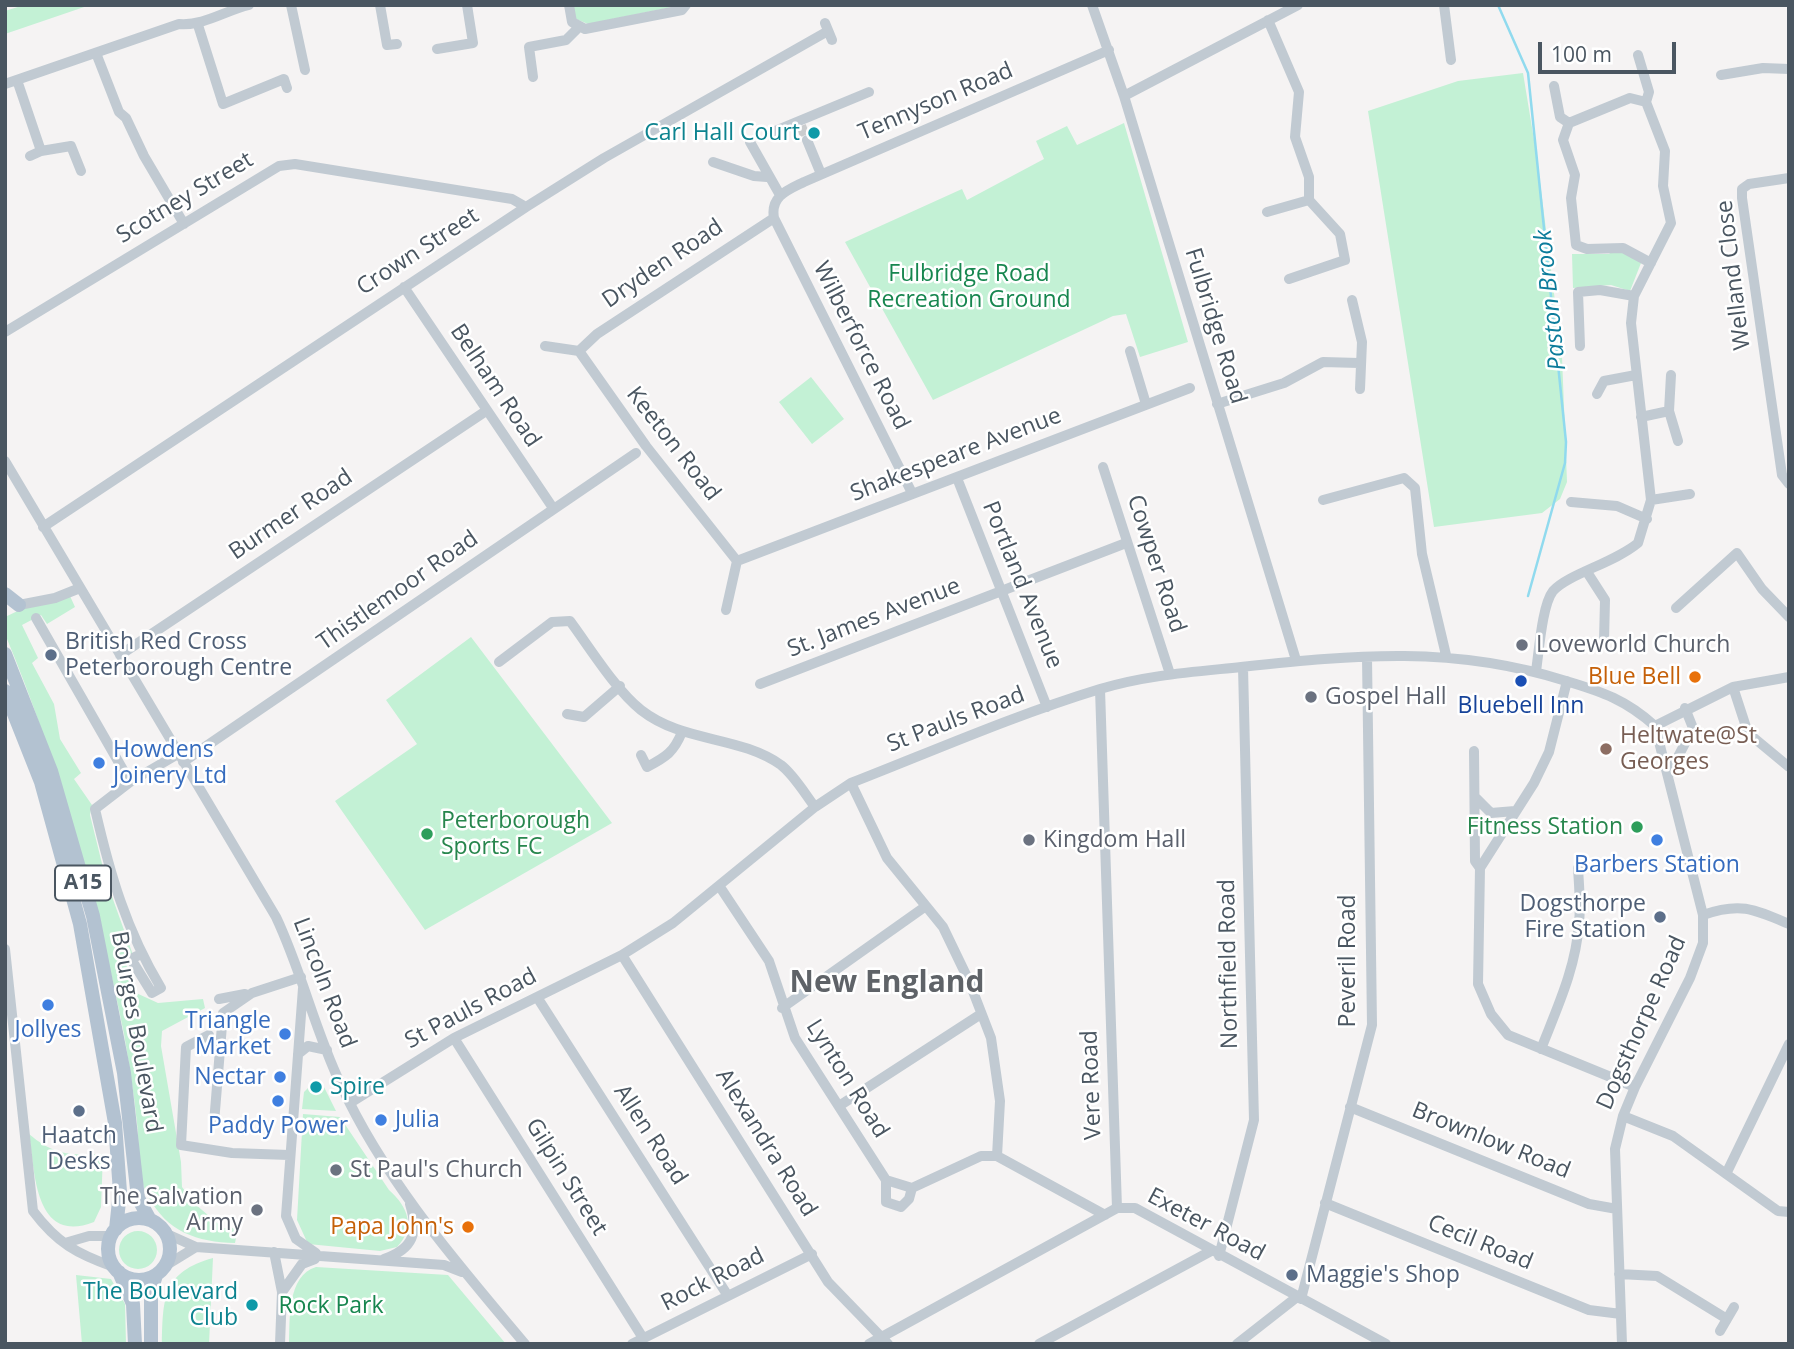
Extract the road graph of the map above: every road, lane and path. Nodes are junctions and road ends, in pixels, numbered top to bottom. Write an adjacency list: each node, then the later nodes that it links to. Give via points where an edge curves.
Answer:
1 (249, 5): 11 (street)
2 (291, 5): 20 (street)
3 (380, 5): 14 (street)
4 (467, 5): 15 (street, via 473,43)
5 (569, 5): 12 (street)
6 (686, 5): 12 (street, via 682,10)
7 (1092, 5): 16 (street, Fulbridge Road)
8 (1298, 5): 10 (street)
9 (1444, 5): 19 (street)
10 (1268, 20): 29 (street); 41 (street, via 1299,92 1295,137 1309,177)
11 (198, 25): 17 (street, via 178,24); 27 (street, via 223,104 284,79)
12 (578, 28): 23 (street, via 566,40 529,47)
13 (829, 31): 42 (street, Crown Street)
14 (391, 48)
15 (438, 49)
16 (1109, 51): 29 (street, Fulbridge Road); 37 (street, Tennyson Road)
17 (96, 53): 24 (street); 45 (street, via 119,112)
18 (1638, 55): 30 (street, via 1649,92)
19 (1451, 60)
20 (300, 63)
21 (1789, 69): 22 (street)
22 (1721, 75)
23 (533, 77)
24 (17, 80): 25 (street); 36 (street, via 36,154 71,146)
25 (5, 84)
26 (1554, 86): 31 (street, via 1560,117)
27 (287, 88)
28 (869, 92): 32 (street)
29 (1124, 96): 63 (street, Fulbridge Road)
30 (1647, 102): 31 (street, via 1630,98); 46 (street, via 1665,151 1663,186 1671,223)
31 (1569, 123): 46 (street, via 1563,140 1575,175 1571,198 1576,245 1623,248)
32 (770, 133)
33 (807, 140): 37 (street)
34 (750, 142): 38 (street)
35 (713, 162): 38 (street)
36 (81, 171)
37 (821, 174): 40 (street, Tennyson Road)
38 (767, 177): 40 (street)
39 (1789, 178): 72 (street, Welland Close, via 1749,184 1742,189 1742,198 1782,475)
40 (780, 195): 44 (street, via 773,205)
41 (1309, 200): 43 (street); 47 (street, via 1339,234 1345,260)
42 (526, 206): 45 (street, Scotney Street, via 512,199 295,164 279,166); 48 (street, Crown Street)
43 (1267, 212)
44 (774, 218): 54 (street, Dryden Road, via 597,334); 73 (street, Wilberforce Road)
45 (184, 224): 51 (street, Scotney Street)
46 (1651, 262): 49 (street)
47 (1289, 279)
48 (404, 287): 64 (street, Belham Road); 80 (street, Crown Street)
49 (1634, 296): 53 (street, via 1600,290 1578,292); 58 (street, via 1631,323)
50 (1352, 300): 56 (street, via 1362,342)
51 (5, 332)
52 (545, 346): 54 (street)
53 (1580, 346)
54 (579, 351): 84 (street, Keeton Road, via 646,446)
55 (1130, 351): 62 (street)
56 (1359, 363): 60 (street); 63 (street, via 1323,362 1284,383)
57 (1671, 374): 65 (street)
58 (1636, 375): 61 (street, via 1604,381); 66 (street)
59 (1191, 388): 62 (street, Shakespeare Avenue)
60 (1360, 389)
61 (1597, 394)
62 (1146, 404): 71 (street, Shakespeare Avenue)
63 (1217, 404): 101 (street, Fulbridge Road)
64 (486, 411): 78 (street, Belham Road); 98 (street, Burmer Road)
65 (1669, 411): 66 (street); 67 (street)
66 (1641, 416): 76 (street)
67 (1678, 440)
68 (636, 453): 78 (street, Thistlemoor Road)
69 (5, 461): 80 (street, Lincoln Road)
70 (1103, 467): 81 (street, Cowper Road)
71 (957, 478): 73 (street, Shakespeare Avenue); 87 (street, Portland Avenue)
72 (1789, 484)
73 (912, 493): 84 (street, Shakespeare Avenue)
74 (1690, 494): 76 (street)
75 (1324, 500): 99 (street, via 1404,478 1415,488 1422,554)
76 (1651, 500): 79 (street)
77 (1571, 502): 79 (street, via 1617,506)
78 (553, 508): 120 (street, Thistlemoor Road)
79 (1647, 519): 85 (street, via 1638,543)
80 (43, 527): 86 (street, Lincoln Road)
81 (1126, 543): 87 (street, St. James Avenue); 105 (street, Cowper Road)
82 (1746, 544): 83 (street)
83 (1737, 553): 90 (street); 92 (street)
84 (737, 561): 91 (street)
85 (1587, 572): 95 (street, via 1605,600); 104 (street, via 1551,593)
86 (80, 588): 89 (street, via 55,598); 98 (street, Lincoln Road)
87 (1002, 591): 108 (street, St. James Avenue); 113 (street, Portland Avenue)
88 (5, 594): 89 (main road)
89 (12, 605)
90 (1676, 608)
91 (726, 610)
92 (1789, 617)
93 (36, 618): 123 (street)
94 (1593, 619): 95 (street)
95 (1606, 622): 96 (street)
96 (1604, 641)
97 (5, 654): 154 (main road, Bourges Boulevard / A15, via 51,771 93,916 124,1073)
98 (120, 654): 120 (street, Lincoln Road)
99 (1446, 655): 100 (street, St Pauls Road); 104 (street, St Pauls Road)
100 (1367, 657): 101 (street, St Pauls Road); 152 (street, Peveril Road, via 1372,1025)
101 (1296, 660): 103 (street, St Pauls Road)
102 (499, 662): 109 (street, via 552,622 570,621)
103 (1243, 667): 105 (street, St Pauls Road); 175 (street, Northfield Road, via 1254,1120)
104 (1536, 671): 107 (street, St Pauls Road)
105 (1170, 674): 111 (street, St Pauls Road)
106 (1789, 677): 110 (street)
107 (1567, 681): 116 (street, St Pauls Road, via 1621,699); 127 (street, via 1549,752)
108 (761, 684)
109 (620, 686): 115 (street, via 584,718); 117 (street, via 641,710)
110 (1733, 687): 114 (street); 121 (street, via 1748,733)
111 (1100, 689): 113 (street, St Pauls Road); 164 (street, Vere Road)
112 (5, 691): 154 (main road, Bourges Boulevard / A15, via 41,782 80,924)
113 (1047, 707): 124 (street, St Pauls Road)
114 (1685, 709): 116 (street); 122 (street, via 1693,728)
115 (567, 714)
116 (1655, 726): 122 (street, Dogsthorpe Road)
117 (682, 733): 119 (street, via 674,752 662,760 648,767); 126 (street, via 744,745 763,754 784,767)
118 (1474, 751): 125 (street)
119 (641, 755)
120 (181, 758): 123 (street, Thistlemoor Road); 137 (street, Lincoln Road, via 276,917)
121 (1789, 767)
122 (1668, 774): 132 (street, Dogsthorpe Road)
123 (130, 782): 135 (street, Thistlemoor Road, via 95,809 111,878)
124 (852, 783): 126 (street, St Pauls Road); 131 (street, via 887,858)
125 (1475, 797): 127 (street, via 1491,813); 128 (street, via 1475,861)
126 (815, 807): 130 (street, St Pauls Road)
127 (1515, 811): 128 (street)
128 (1480, 868): 146 (street, via 1478,984 1499,1026 1508,1035)
129 (1578, 868): 146 (street, via 1580,922 1575,954)
130 (720, 887): 136 (street, St Pauls Road); 141 (street, Lynton Road, via 769,961)
131 (926, 906): 141 (street); 142 (street, via 943,927)
132 (1703, 915): 133 (street, via 1729,907 1751,908); 149 (street, Dogsthorpe Road, via 1703,943 1696,964)
133 (1789, 924)
134 (5, 949): 172 (street, via 33,1211 50,1234)
135 (141, 954)
136 (622, 955): 139 (street, St Pauls Road); 176 (street, Alexandra Road)
137 (302, 981): 138 (street); 147 (street, Lincoln Road); 148 (street)
138 (251, 993): 140 (street); 155 (street, via 223,1013)
139 (537, 997): 144 (street, St Pauls Road); 184 (street, Allen Road)
140 (219, 999)
141 (782, 1008): 151 (street, Lynton Road, via 795,1038)
142 (981, 1014): 151 (street); 157 (street, via 990,1038 1000,1101)
143 (209, 1035): 156 (street, via 186,1046 181,1145)
144 (454, 1038): 150 (street, St Pauls Road); 190 (street, Gilpin Street)
145 (1789, 1044): 159 (street)
146 (1541, 1049): 149 (street)
147 (327, 1050): 148 (street, via 308,1046); 150 (street, Lincoln Road)
148 (298, 1054): 156 (street)
149 (1635, 1087): 153 (street, Dogsthorpe Road)
150 (350, 1103): 162 (street, Lincoln Road)
151 (839, 1106): 160 (street, Lynton Road)
152 (1350, 1107): 163 (street, Peveril Road); 165 (street, Brownlow Road, via 1589,1204)
153 (1623, 1116): 159 (street, via 1673,1136); 165 (street, Dogsthorpe Road, via 1615,1149)
154 (122, 1121): 158 (main road, Bourges Boulevard / A15)
155 (214, 1123)
156 (289, 1155): 169 (street, via 286,1216)
157 (997, 1156): 161 (street, Lynton Road, via 981,1156); 167 (street)
158 (127, 1158): 168 (main road, Bourges Boulevard / A15, via 138,1198); 170 (main road, Bourges Boulevard / A15)
159 (1727, 1172): 166 (street, via 1778,1210)
160 (886, 1180): 161 (street); 161 (street, Lynton Road, via 886,1202 893,1206 901,1207)
161 (912, 1188)
162 (408, 1198): 178 (street, via 416,1227 411,1240 403,1251); 182 (street, Lincoln Road)
163 (1325, 1203): 185 (street, Peveril Road); 187 (street, Cecil Road, via 1589,1310)
164 (1117, 1208): 167 (street); 175 (street, Exeter Road, via 1135,1208)
165 (1617, 1209): 181 (street, Dogsthorpe Road)
166 (1789, 1212)
167 (1105, 1215): 191 (street)
168 (150, 1220): 170 (main road, via 134,1219); 171 (main road)
169 (290, 1231): 174 (street); 177 (street, via 302,1246)
170 (113, 1232): 172 (street); 179 (main road, via 109,1252)
171 (167, 1234): 173 (street); 180 (main road, via 170,1247)
172 (65, 1243): 179 (street)
173 (196, 1247): 174 (street); 180 (street)
174 (274, 1252): 177 (street); 183 (street)
175 (1215, 1253): 185 (street, Exeter Road); 197 (street)
176 (812, 1254): 184 (street, Rock Road); 191 (street, Alexandra Road, via 828,1282)
177 (328, 1257): 178 (street); 183 (street, via 302,1264)
178 (382, 1260): 182 (street, via 444,1265)
179 (117, 1270): 180 (main road, via 137,1279); 192 (main road, via 133,1304)
180 (161, 1270): 193 (main road, via 151,1292)
181 (1619, 1274): 187 (street, Dogsthorpe Road); 188 (street, via 1657,1276)
182 (468, 1276): 195 (street, Lincoln Road)
183 (282, 1292): 194 (street)
184 (729, 1296): 190 (street, Rock Road)
185 (1299, 1298): 198 (street); 199 (street, Exeter Road)
186 (1734, 1307): 188 (street)
187 (1620, 1314): 200 (street, Dogsthorpe Road)
188 (1727, 1319): 189 (street)
189 (1720, 1331)
190 (643, 1338): 196 (street, Rock Road)
191 (879, 1342)
192 (135, 1344)
193 (151, 1344)
194 (280, 1344)
195 (525, 1344)
196 (632, 1344)
197 (1039, 1344)
198 (1237, 1344)
199 (1386, 1344)
200 (1622, 1344)

